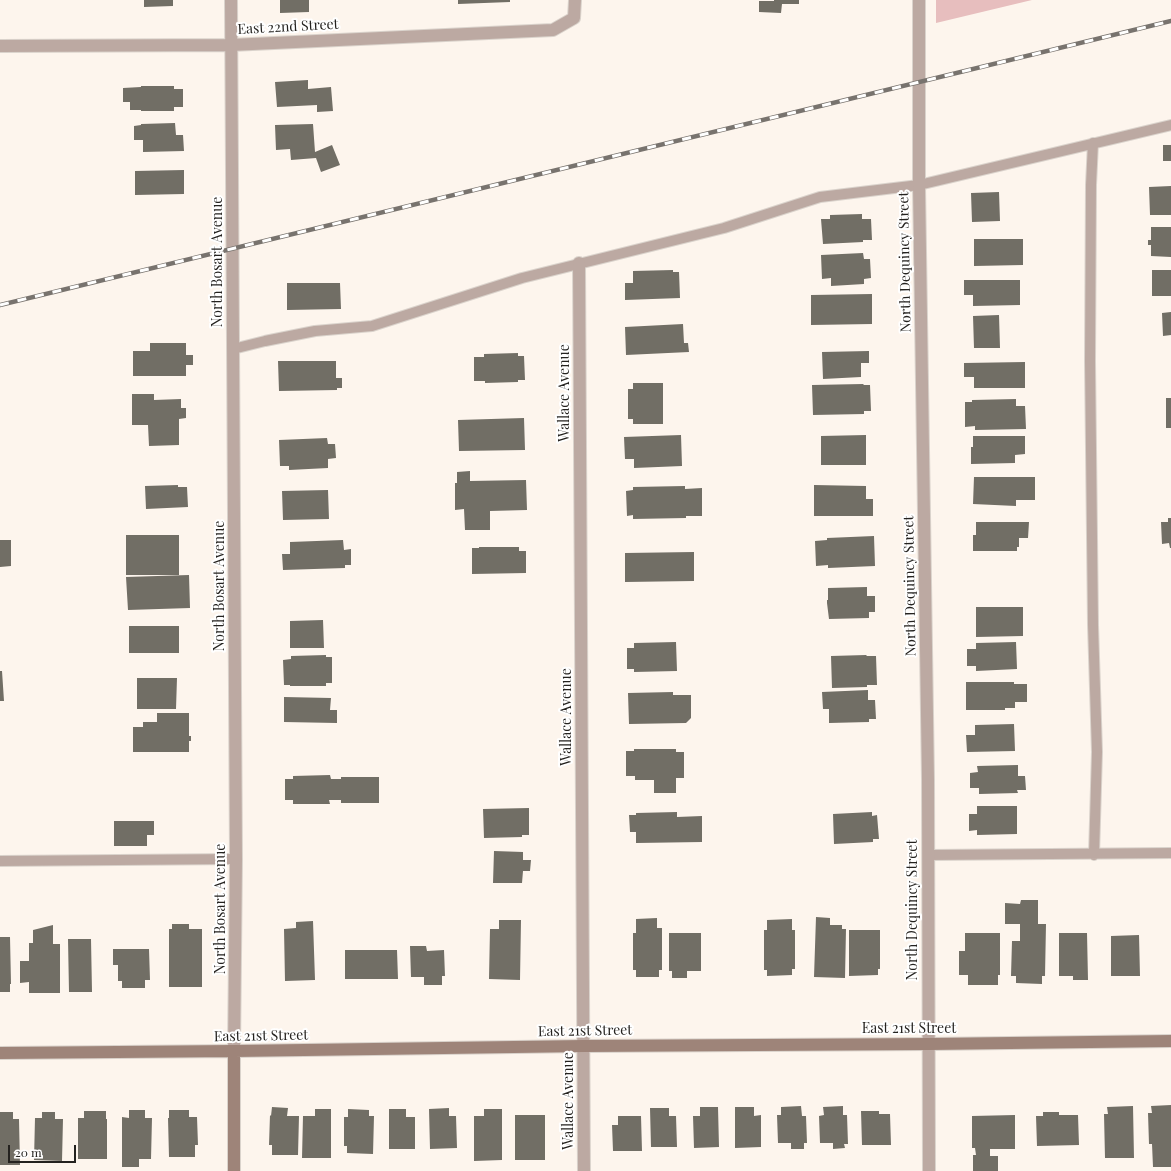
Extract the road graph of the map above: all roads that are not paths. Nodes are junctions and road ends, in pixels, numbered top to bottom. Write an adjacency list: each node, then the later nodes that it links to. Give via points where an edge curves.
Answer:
1 (231, 0): 4 (street, North Bosart Avenue)
2 (575, 0): 4 (street, East 22nd Street, via 574,18 553,30)
3 (919, 0): 8 (street, North Dequincy Street)
4 (231, 45): 5 (street, East 22nd Street); 10 (street, North Bosart Avenue)
5 (0, 46)
6 (1171, 125): 7 (lane)
7 (1093, 143): 8 (lane); 13 (lane, via 1090,185 1090,369 1097,752)
8 (919, 185): 9 (lane, via 820,197 724,228); 12 (street, North Dequincy Street)
9 (579, 263): 10 (lane, via 522,278 372,326 315,331); 18 (street, Wallace Avenue)
10 (233, 349): 14 (street, North Bosart Avenue)
11 (1171, 853): 13 (lane)
12 (928, 855): 13 (lane); 17 (street, North Dequincy Street)
13 (1094, 855)
14 (236, 859): 15 (lane); 19 (street, North Bosart Avenue)
15 (0, 861)
16 (1171, 1041): 17 (main road, East 21st Street)
17 (929, 1044): 18 (main road, East 21st Street); 23 (street, North Dequincy Street)
18 (584, 1046): 19 (main road, East 21st Street); 22 (street, Wallace Avenue)
19 (234, 1052): 20 (main road, East 21st Street); 21 (main road, North Bosart Avenue)
20 (0, 1053)
21 (234, 1171)
22 (584, 1171)
23 (930, 1171)

